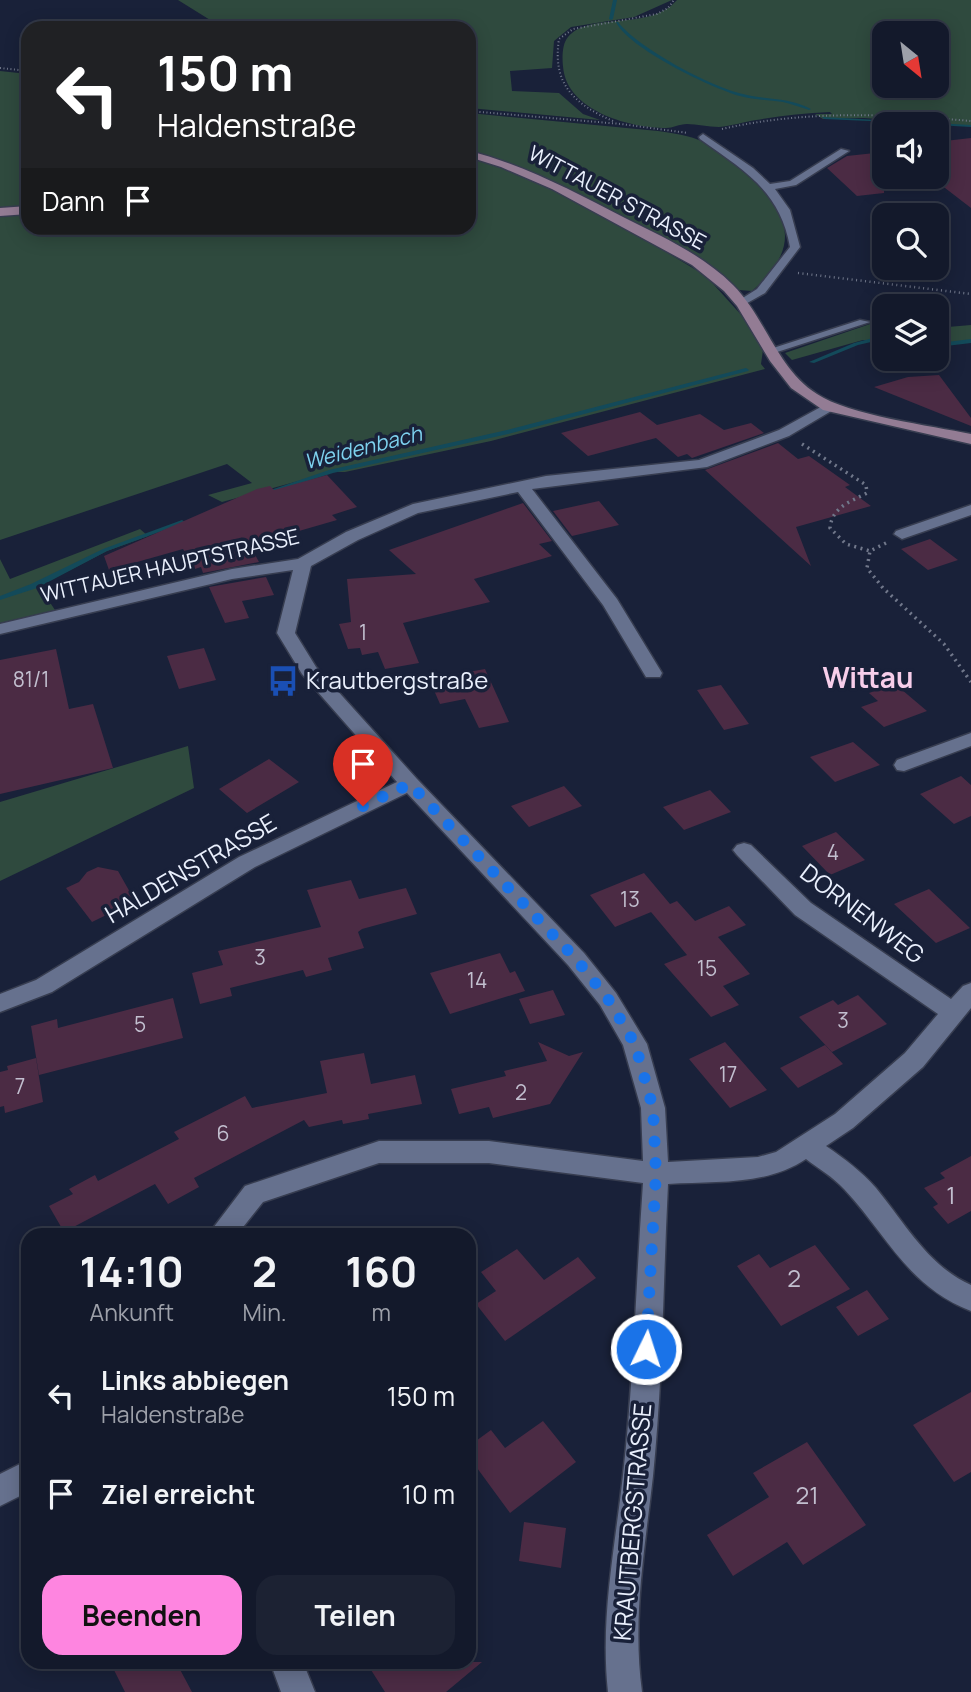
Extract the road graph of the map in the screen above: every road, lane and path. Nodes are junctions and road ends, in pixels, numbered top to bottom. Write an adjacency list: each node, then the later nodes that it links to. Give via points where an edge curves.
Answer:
1 (674, 0): 6 (path, via 657,14 573,29 559,39 556,51 562,83 571,96 593,113)
2 (0, 68): 3 (path)
3 (21, 70)
4 (476, 112): 6 (path)
5 (971, 121): 8 (path, via 845,112 809,114 736,126)
6 (621, 124): 7 (path)
7 (670, 131)
8 (703, 137): 11 (lane)
9 (844, 151): 11 (lane, via 793,183)
10 (476, 155): 16 (street, WITTAUER STRASSE, via 526,172 669,245 715,275)
11 (770, 187): 14 (lane, via 793,225 795,247)
12 (21, 210): 13 (street)
13 (0, 212)
14 (776, 270): 15 (path); 16 (lane, via 761,291)
15 (971, 294)
16 (742, 303): 18 (street, WITTAUER STRASSE)
17 (864, 322): 18 (lane)
18 (770, 351): 19 (street, WITTAUER STRASSE, via 795,387)
19 (828, 408): 20 (street, WITTAUER HAUPTSTRASSE); 21 (street, WITTAUER STRASSE)
20 (784, 433): 22 (street, WITTAUER HAUPTSTRASSE, via 702,464); 25 (path, via 866,485 867,493 831,517 830,528 846,544)
21 (971, 439)
22 (522, 486): 26 (street, WITTAUER HAUPTSTRASSE, via 413,509); 28 (street, via 611,603)
23 (971, 510): 24 (street)
24 (902, 534): 25 (path)
25 (870, 551): 29 (path, via 867,568 944,644)
26 (303, 563): 27 (street, WITTAUER HAUPTSTRASSE, via 232,574); 32 (street, KRAUTBERGSTRASSE, via 286,633 309,670)
27 (0, 629)
28 (653, 673)
29 (971, 682)
30 (971, 739): 31 (street)
31 (904, 765)
32 (410, 784): 35 (street, HALDENSTRASSE, via 247,862 44,986); 38 (street, KRAUTBERGSTRASSE, via 576,959 608,999 635,1044 653,1108)
33 (744, 850): 36 (street, DORNENWEG, via 803,909)
34 (971, 992): 36 (street)
35 (0, 1003)
36 (954, 1013): 37 (street, via 914,1060)
37 (809, 1147): 38 (street, via 758,1168); 40 (street, via 852,1180 930,1274 955,1293)
38 (656, 1174): 39 (street, via 489,1152 379,1152 254,1194); 45 (street, KRAUTBERGSTRASSE, via 638,1474 623,1584)
39 (226, 1228)
40 (971, 1298)
41 (21, 1479): 42 (street)
42 (0, 1491)
43 (289, 1669): 44 (street)
44 (298, 1692)
45 (625, 1692)

